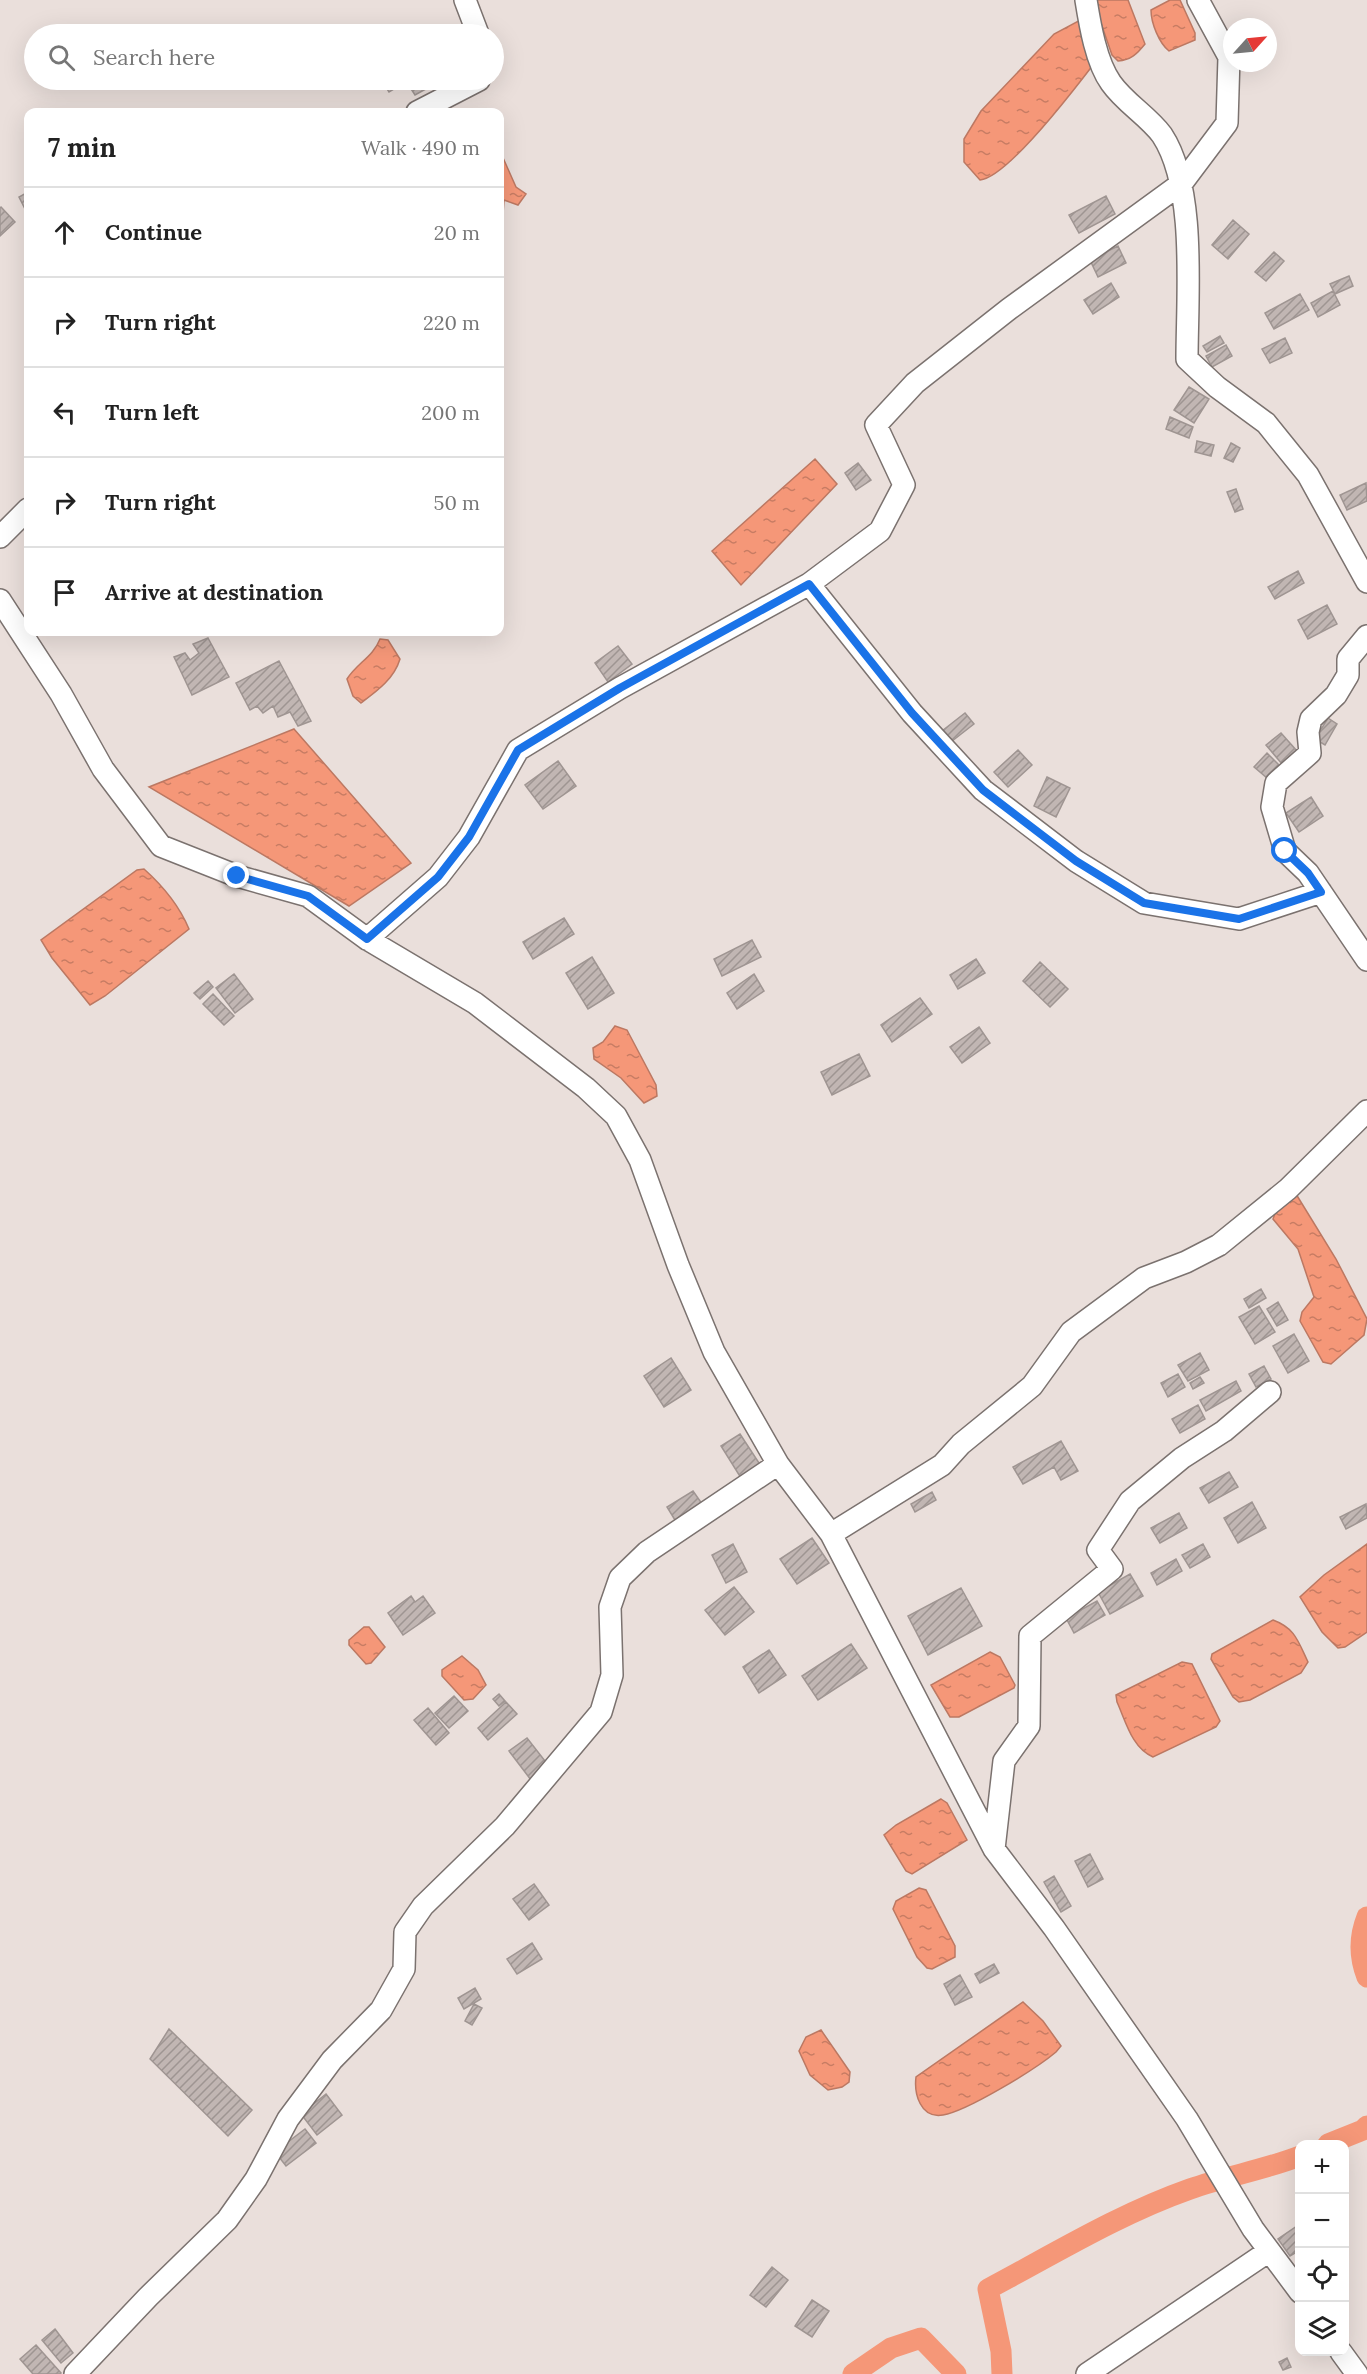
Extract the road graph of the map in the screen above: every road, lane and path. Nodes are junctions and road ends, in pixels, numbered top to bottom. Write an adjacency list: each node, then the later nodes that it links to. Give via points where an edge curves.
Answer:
1 (465, 0): 4 (street)
2 (1086, 0): 7 (street, via 1102,63 1111,82 1162,135)
3 (1198, 0): 7 (street, via 1229,57 1227,123)
4 (474, 24)
5 (460, 90): 6 (street)
6 (425, 108)
7 (1182, 183): 10 (street, via 1187,227 1187,359 1266,423 1308,475); 11 (street, via 915,383 876,425 904,485 880,531)
8 (24, 513): 9 (street)
9 (0, 537)
10 (1367, 582)
11 (809, 584): 14 (street, via 912,713 983,790 1076,861 1144,903 1239,919); 15 (street, via 620,688 518,750 469,837 438,877)
12 (0, 600): 15 (street, via 61,694 103,769 161,846 237,876 308,896)
13 (1367, 636): 14 (street, via 1348,659 1348,675 1336,695 1311,718 1310,753 1276,783 1272,807 1285,851)
14 (1321, 892): 16 (street)
15 (367, 939): 19 (street, via 475,1004 586,1088 616,1116 640,1160 714,1352)
16 (1367, 960)
17 (1367, 1111): 20 (street, via 1288,1190 1226,1239 1186,1262 1144,1278 1071,1332 1032,1386 961,1444 942,1465)
18 (1270, 1392): 21 (street, via 1130,1501 1098,1550 1112,1569 1030,1636 1029,1726 1004,1761)
19 (778, 1464): 20 (street); 25 (street, via 647,1552 620,1578 610,1607 612,1674 601,1712 505,1826 423,1906 405,1932 404,1969 381,2010 332,2060 288,2119 256,2179 227,2220)
20 (831, 1534): 21 (street)
21 (994, 1849): 22 (street, via 1187,2119)
22 (1269, 2251): 23 (street); 26 (street)
23 (1295, 2287)
24 (1344, 2356): 27 (street)
25 (75, 2374)
26 (1087, 2374)
27 (1357, 2374)

